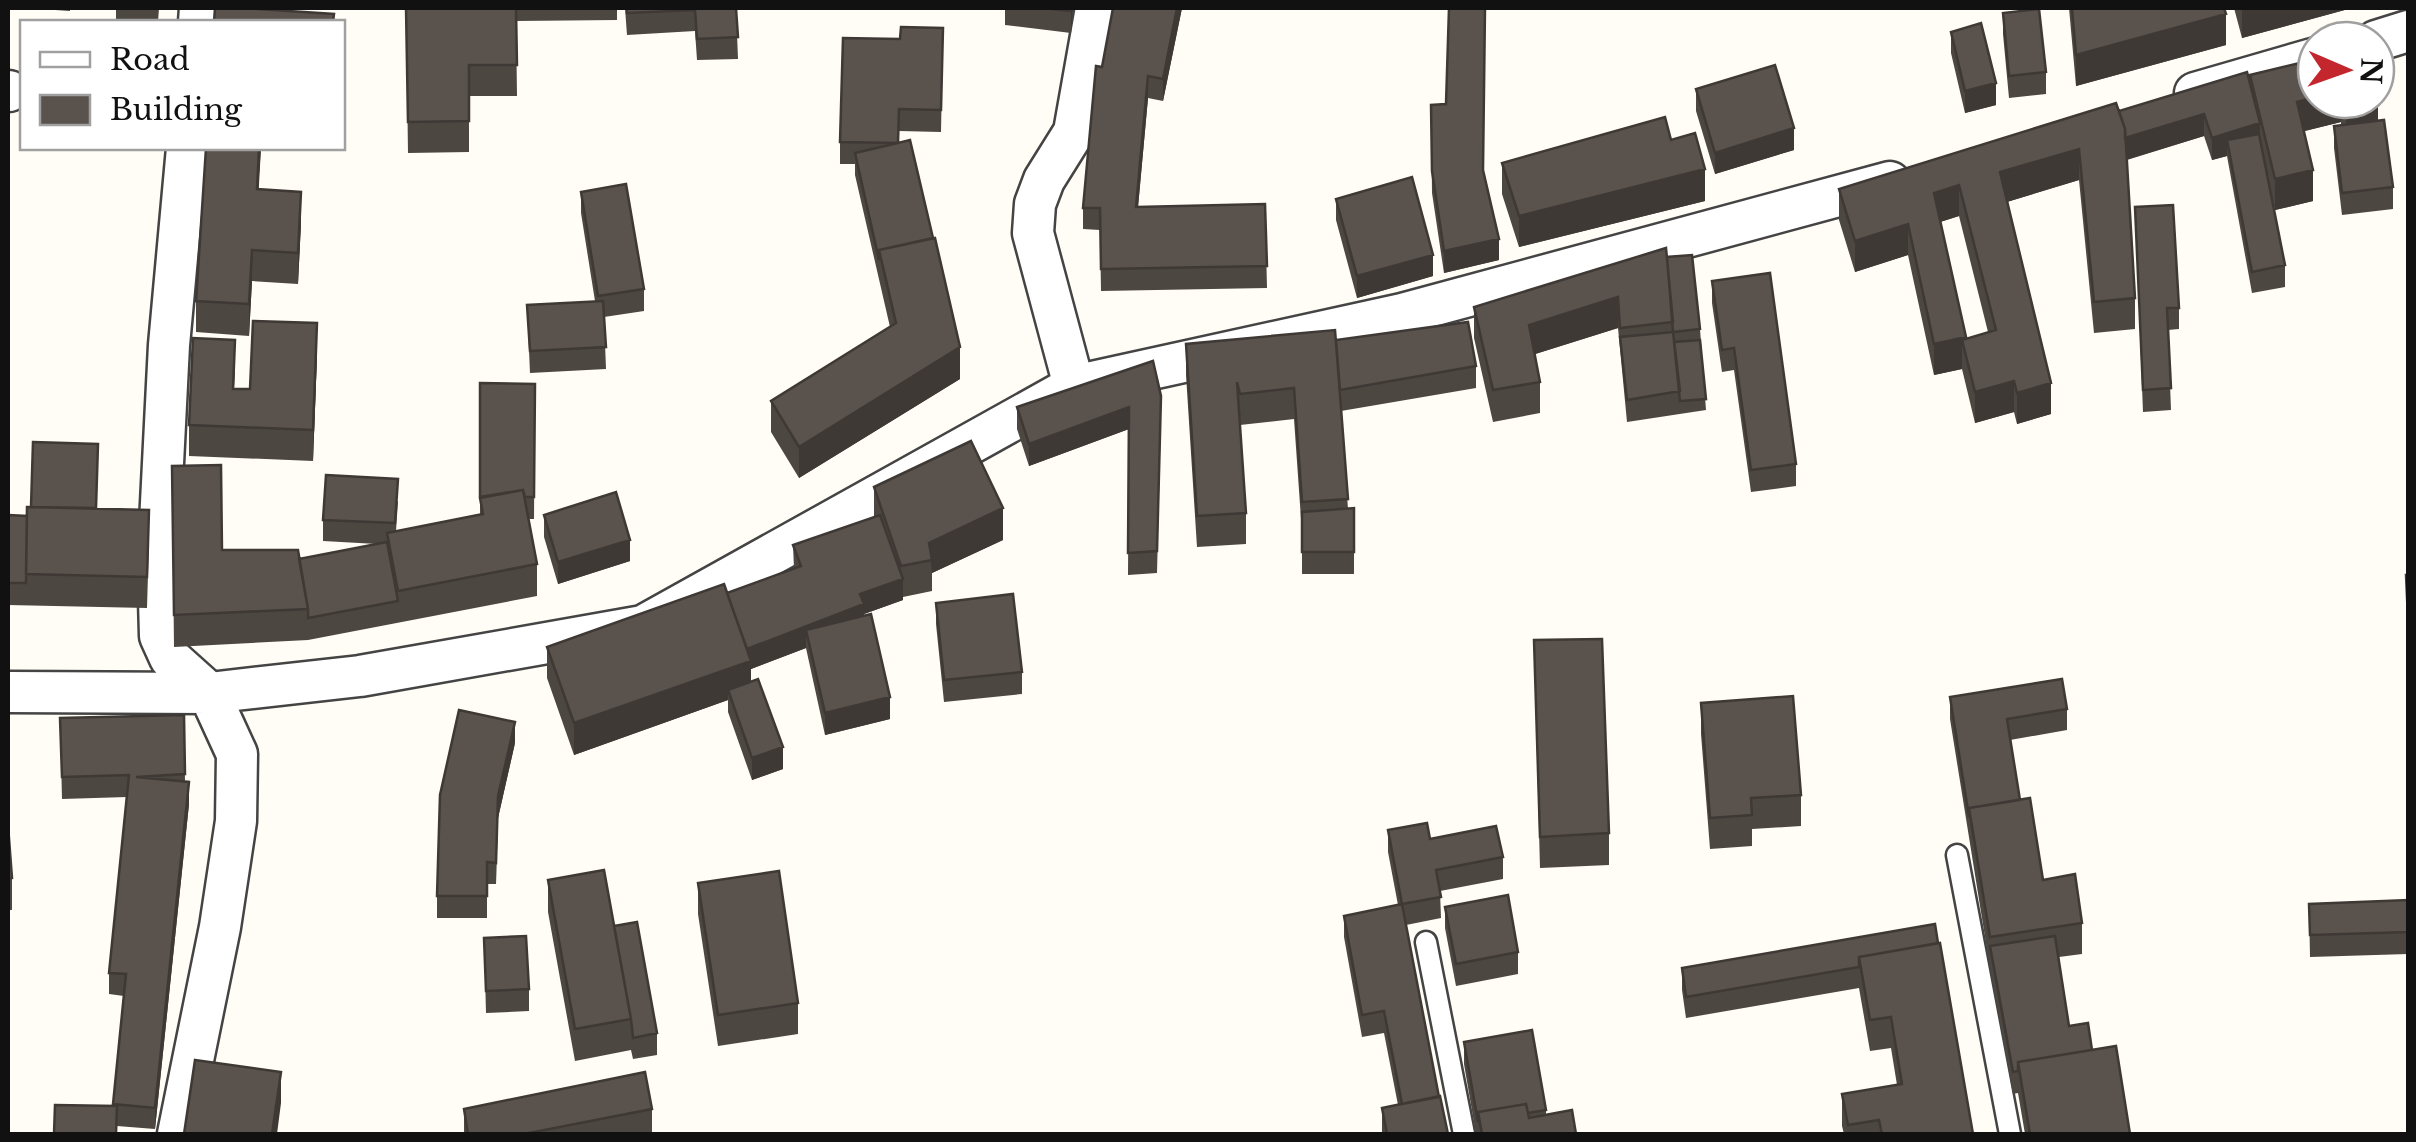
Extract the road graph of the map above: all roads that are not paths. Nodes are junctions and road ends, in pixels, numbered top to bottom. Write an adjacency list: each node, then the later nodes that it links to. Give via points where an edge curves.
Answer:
1 (1096, 8): 6 (street, via 1074,132 1044,180 1033,233)
2 (2296, 64): 3 (street)
3 (2166, 102)
4 (188, 150): 8 (street, via 169,345 160,636 170,658)
5 (1921, 173): 6 (street, via 1402,314)
6 (1074, 386): 8 (street, via 643,626 360,676)
7 (8, 692): 8 (street)
8 (209, 693): 11 (street, via 236,754 236,821)
9 (1956, 855): 13 (lane)
10 (1426, 942): 12 (lane)
11 (178, 1134)
12 (1464, 1134)
13 (2010, 1134)

